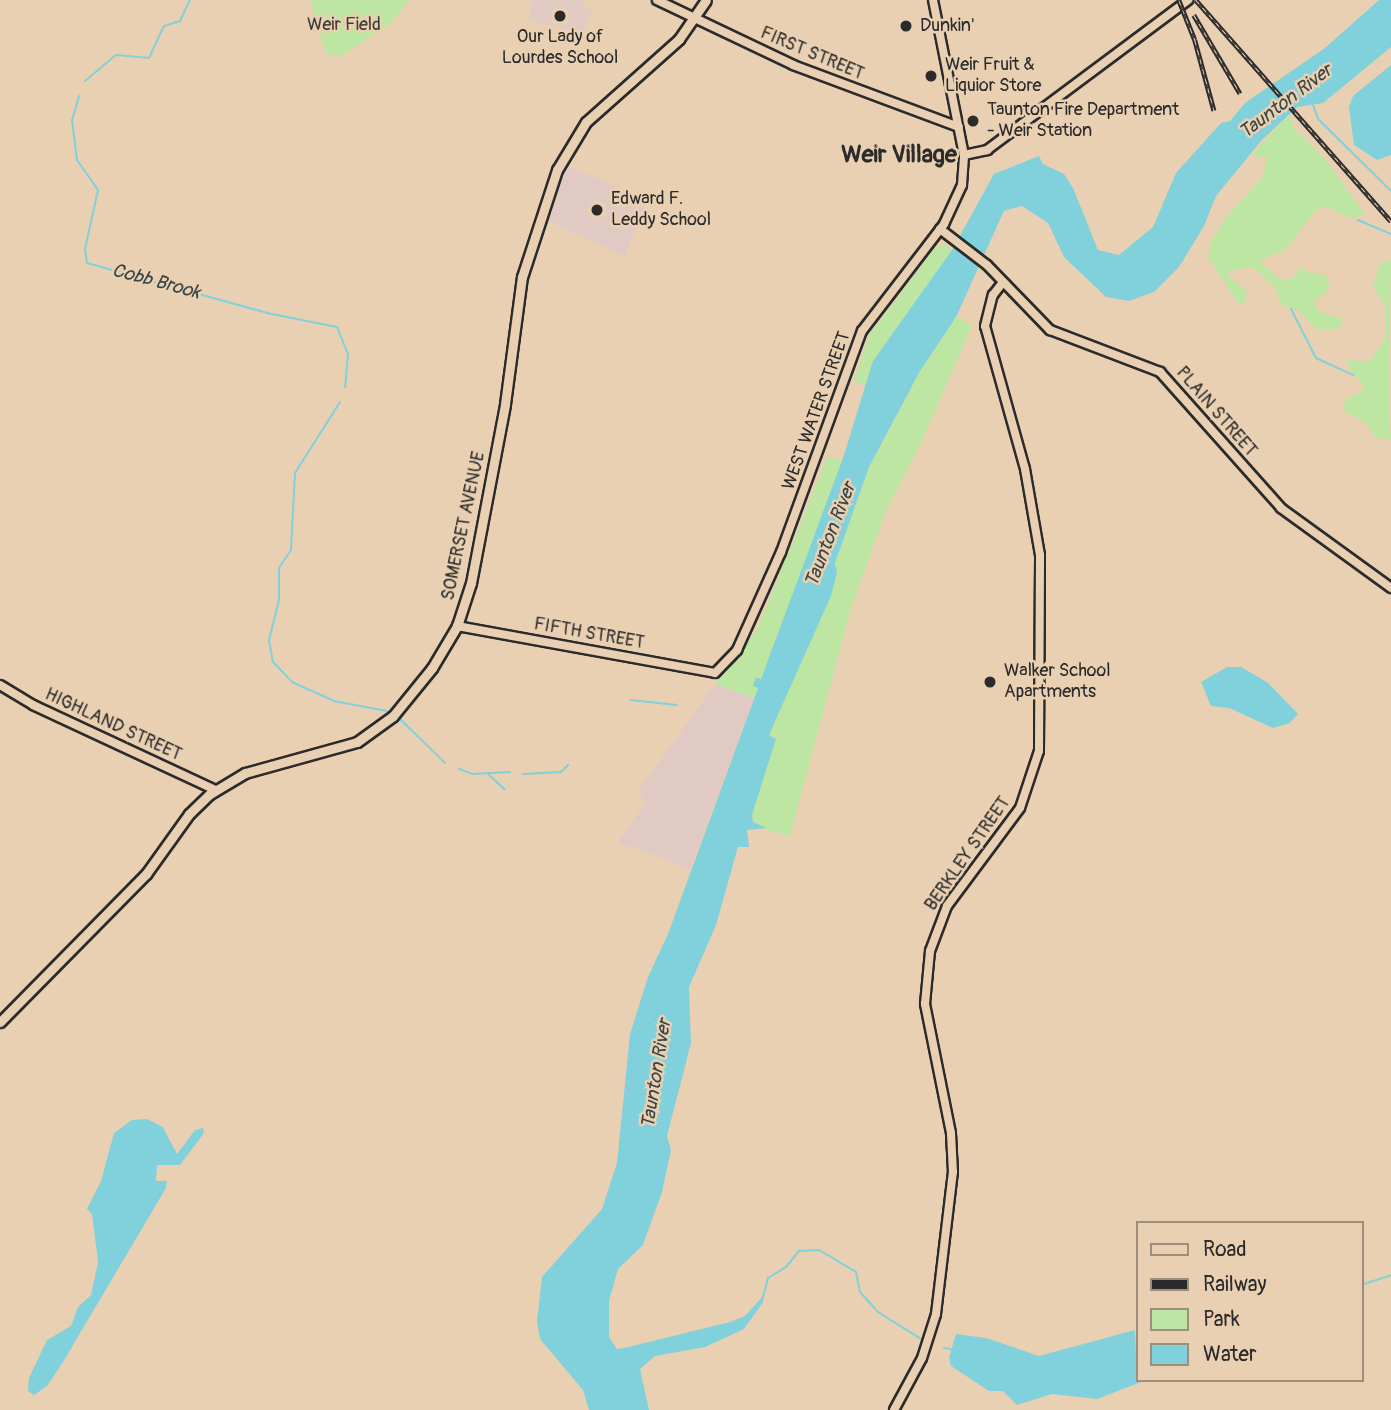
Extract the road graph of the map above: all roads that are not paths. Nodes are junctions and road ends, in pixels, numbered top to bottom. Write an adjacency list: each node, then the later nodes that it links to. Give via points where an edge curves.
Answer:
1 (657, 0): 5 (main road, FIRST STREET)
2 (706, 0): 5 (main road, SOMERSET AVENUE)
3 (933, 0): 6 (main road, WEST WATER STREET)
4 (1188, 0): 7 (main road, via 987,149)
5 (696, 18): 6 (main road, FIRST STREET, via 793,65); 11 (main road, SOMERSET AVENUE, via 586,122 557,170 524,270 503,417 471,583)
6 (959, 127): 7 (main road, WEST WATER STREET)
7 (964, 155): 8 (main road, WEST WATER STREET, via 962,185)
8 (940, 229): 9 (main road, PLAIN STREET, via 984,262); 12 (main road, WEST WATER STREET, via 862,331 761,600 742,641)
9 (1005, 285): 10 (main road, PLAIN STREET, via 1057,334 1160,372 1281,508); 16 (main road, BERKLEY STREET, via 988,310 986,332 1025,469 1041,563 1039,751 1020,808 952,898 930,951 925,1004 951,1133 952,1182 934,1322 922,1359)
10 (1391, 588)
11 (457, 626): 12 (main road, FIFTH STREET); 14 (main road, SOMERSET AVENUE, via 396,713 348,746 251,771)
12 (715, 673)
13 (0, 685): 14 (main road, HIGHLAND STREET, via 24,701)
14 (215, 790): 15 (main road, SOMERSET AVENUE, via 189,814 146,874)
15 (0, 1022)
16 (894, 1410)

